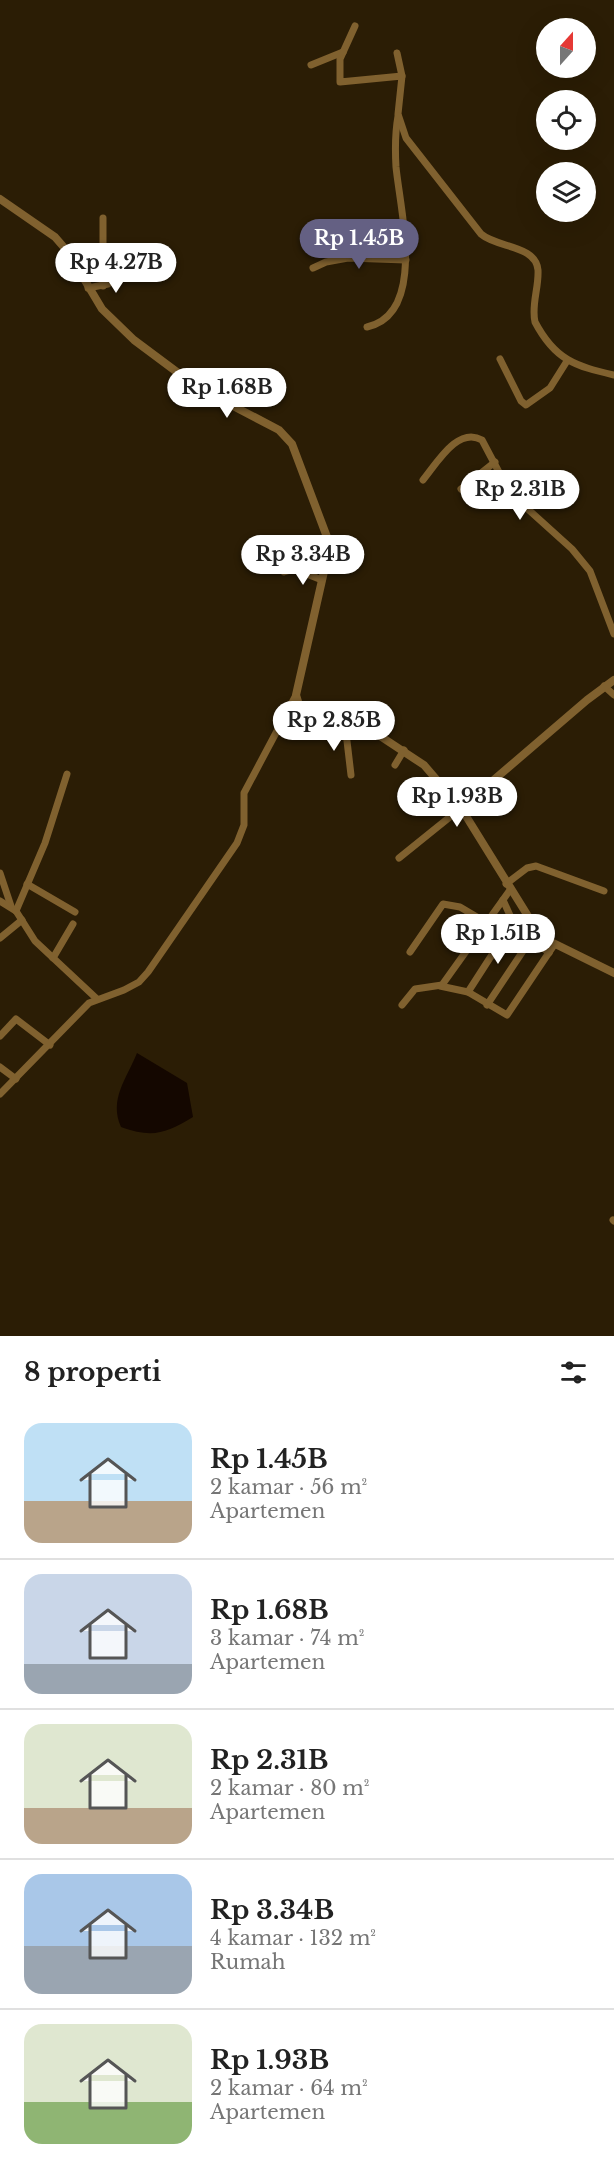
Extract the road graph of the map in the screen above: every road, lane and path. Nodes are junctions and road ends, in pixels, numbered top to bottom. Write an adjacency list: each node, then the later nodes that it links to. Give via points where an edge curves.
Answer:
1 (355, 26): 2 (street)
2 (343, 52): 4 (street); 5 (street, via 338,70 341,83)
3 (397, 53): 5 (street)
4 (311, 65)
5 (402, 76): 6 (street)
6 (398, 114): 9 (street, via 395,146); 16 (street, via 408,143 481,234 533,259 538,271 535,322)
7 (0, 199): 13 (street, via 55,237)
8 (103, 218): 12 (street)
9 (406, 260): 11 (street, via 348,258); 14 (street, via 404,283 393,310 382,322)
10 (124, 267): 12 (street, via 113,281)
11 (312, 268)
12 (103, 286): 13 (street)
13 (88, 288): 22 (street, via 114,322 182,377 239,411 274,426 288,438 300,460 329,541)
14 (367, 327)
15 (500, 359): 16 (street, via 526,405 550,388)
16 (567, 361): 17 (street)
17 (614, 375)
18 (495, 462): 19 (street, via 482,440 466,435); 20 (street); 23 (street, via 517,501 572,549 590,571)
19 (423, 480)
20 (461, 489)
21 (284, 572): 22 (street, via 294,569)
22 (322, 580): 27 (street)
23 (614, 634)
24 (614, 680): 25 (street)
25 (604, 686): 26 (street); 33 (street)
26 (614, 695)
27 (296, 698): 28 (street, via 316,718); 55 (street, via 244,793 244,825 237,843 148,972 124,990)
28 (345, 724): 29 (street, via 380,736); 32 (street)
29 (404, 750): 30 (street); 33 (street, via 436,776)
30 (395, 765)
31 (67, 774): 36 (street)
32 (351, 775)
33 (461, 808): 34 (street); 37 (street)
34 (399, 858)
35 (0, 873): 41 (street)
36 (27, 884): 41 (street); 42 (street)
37 (508, 887): 38 (street, via 527,868 536,866); 40 (street); 49 (street)
38 (604, 891)
39 (0, 900): 41 (street)
40 (503, 900): 44 (street); 45 (street)
41 (14, 908): 43 (street)
42 (75, 912)
43 (22, 920): 47 (street); 51 (street, via 28,933)
44 (513, 922): 48 (street); 54 (street)
45 (487, 923): 50 (street, via 460,908 443,904); 53 (street)
46 (74, 924): 51 (street)
47 (0, 938)
48 (531, 939): 49 (street); 57 (street)
49 (551, 949): 52 (street); 57 (street, via 509,1014)
50 (410, 952)
51 (53, 958): 55 (street)
52 (614, 973)
53 (440, 986): 54 (street); 56 (street, via 411,991)
54 (468, 992): 57 (street)
55 (97, 999): 59 (street)
56 (402, 1005)
57 (487, 1005)
58 (0, 1036): 59 (street, via 16,1019)
59 (50, 1045): 61 (street)
60 (0, 1067): 61 (street)
61 (16, 1079): 62 (street)
62 (0, 1094)

